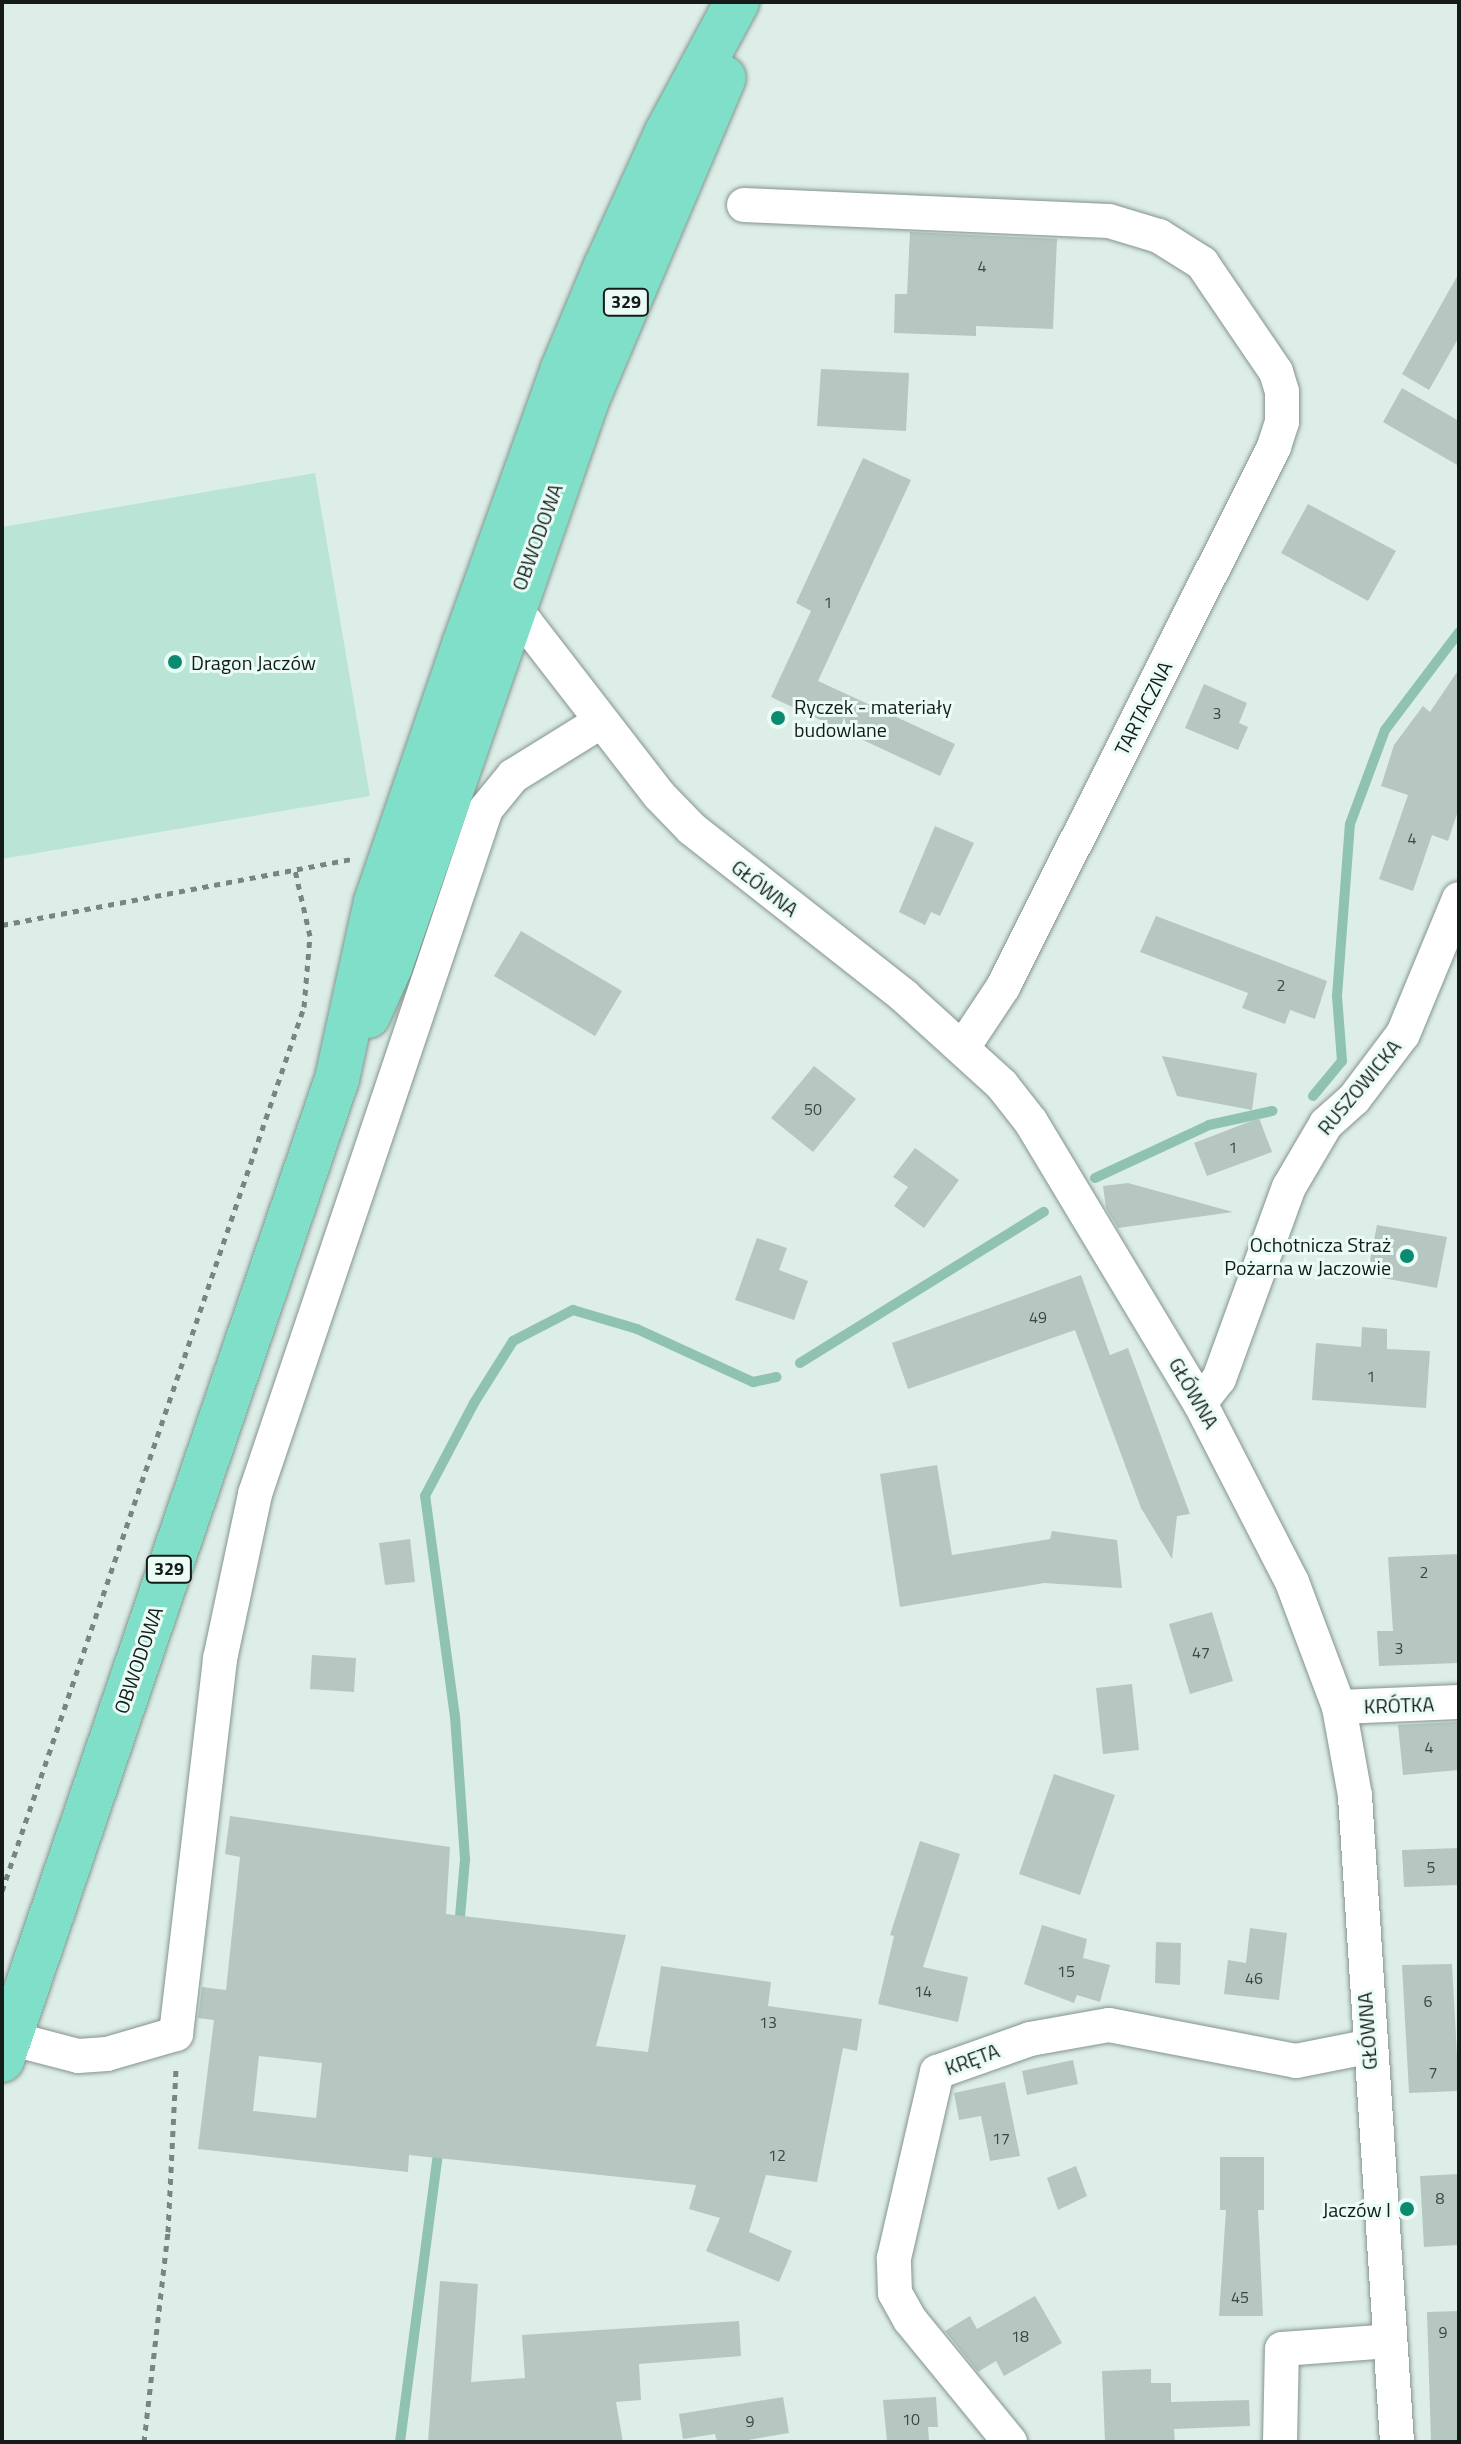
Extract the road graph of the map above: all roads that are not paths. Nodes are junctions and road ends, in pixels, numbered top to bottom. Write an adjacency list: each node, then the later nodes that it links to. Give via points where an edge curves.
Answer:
1 (737, 2): 4 (main road, OBWODOWA / 329, via 636,196 562,371)
2 (754, 2): 4 (main road, OBWODOWA / 329)
3 (744, 205): 7 (street, TARTACZNA, via 1109,221 1159,236 1202,263 1282,392 1274,447 1003,987)
4 (497, 602): 5 (street, GŁÓWNA); 8 (main road, OBWODOWA / 329, via 390,967); 8 (main road, OBWODOWA / 329, via 395,853 364,944)
5 (600, 722): 7 (street, GŁÓWNA, via 692,829); 13 (street, via 513,776 486,809 255,1494 220,1659 176,2034 107,2054)
6 (1459, 899): 9 (street, RUSZOWICKA, via 1403,1034 1354,1099 1326,1124 1289,1187 1219,1379)
7 (964, 1046): 9 (street, GŁÓWNA, via 1031,1122)
8 (337, 1079): 13 (main road, OBWODOWA / 329)
9 (1200, 1403): 11 (street, GŁÓWNA, via 1292,1582)
10 (1459, 1702): 11 (street, KRÓTKA)
11 (1339, 1707): 12 (street, GŁÓWNA, via 1355,1796)
12 (1367, 2047): 14 (street, GŁÓWNA); 15 (street, KRĘTA, via 1296,2061 1109,2025 1030,2039 937,2072 894,2258 895,2293 910,2320)
13 (6, 2049)
14 (1390, 2341): 16 (street, via 1282,2349); 17 (street, GŁÓWNA)
15 (1010, 2442)
16 (1280, 2442)
17 (1397, 2442)

